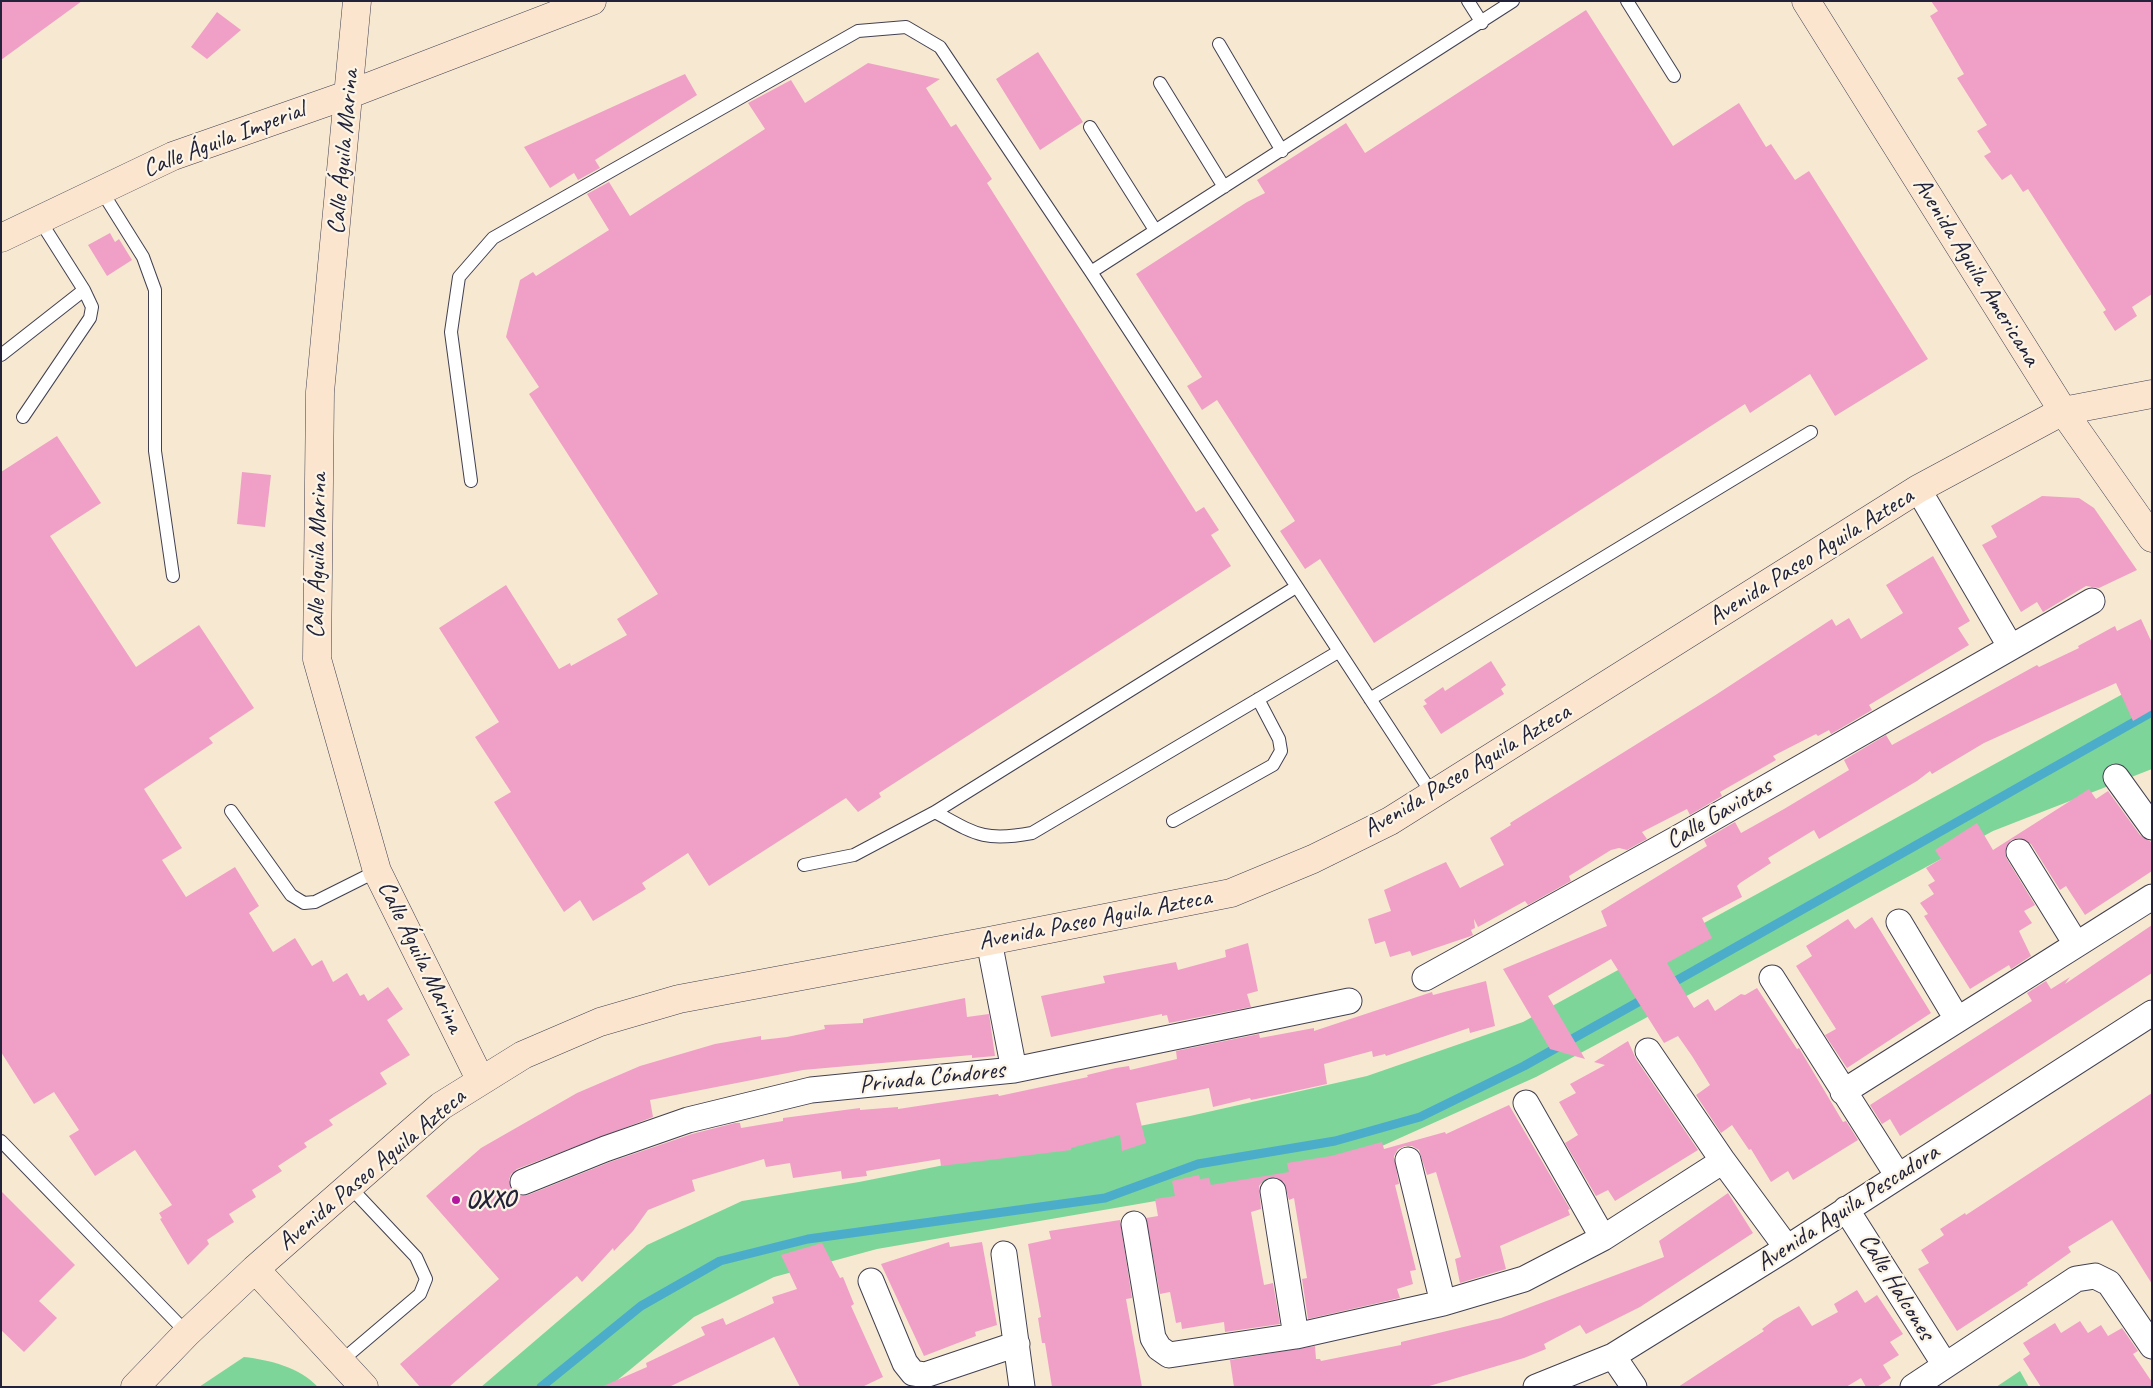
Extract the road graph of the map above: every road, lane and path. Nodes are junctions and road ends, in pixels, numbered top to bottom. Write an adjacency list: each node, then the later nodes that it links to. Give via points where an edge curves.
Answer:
1 (358, 1): 11 (main road, Calle Águila Marina)
2 (592, 1): 11 (main road, Calle Águila Imperial)
3 (1468, 1): 7 (lane)
4 (1513, 1): 7 (lane)
5 (1627, 1): 9 (lane)
6 (1806, 1): 23 (main road, Avenida Aguila Americana)
7 (1482, 23): 13 (lane)
8 (1219, 44): 13 (lane)
9 (1674, 76)
10 (1160, 83): 14 (lane)
11 (350, 94): 15 (main road, Calle Águila Imperial, via 173,156); 44 (main road, Calle Águila Marina, via 320,392 317,659)
12 (1090, 127): 17 (lane)
13 (1282, 151): 14 (lane)
14 (1224, 187): 17 (lane)
15 (101, 190): 16 (main road, Calle Águila Imperial); 29 (lane, via 143,256 155,290 155,451)
16 (39, 219): 18 (main road, Calle Águila Imperial); 20 (lane)
17 (1155, 230): 19 (lane)
18 (1, 238)
19 (1091, 272): 26 (lane, via 940,47 906,27 858,31 493,238 458,278 452,332); 30 (lane)
20 (84, 290): 21 (lane); 24 (lane, via 92,307 90,318)
21 (1, 355)
22 (2152, 394): 23 (main road, Avenida Paseo Aguila Azteca)
23 (2063, 411): 27 (main road, Avenida Paseo Aguila Azteca); 28 (main road, Avenida Aguila Americana)
24 (23, 417)
25 (1811, 432): 35 (lane)
26 (471, 481)
27 (1918, 488): 32 (street); 37 (main road, Avenida Paseo Aguila Azteca)
28 (2152, 538)
29 (173, 576)
30 (1296, 587): 33 (lane); 39 (lane)
31 (2092, 602): 32 (street, Calle Gaviotas)
32 (2010, 646): 49 (street, Calle Gaviotas, via 1678,838)
33 (1338, 652): 34 (lane); 35 (lane)
34 (1258, 699): 39 (lane, via 1032,833 1004,838 974,834); 40 (lane, via 1279,739 1281,751 1273,765)
35 (1370, 699): 37 (lane)
36 (2116, 776): 41 (street)
37 (1433, 795): 47 (main road, Avenida Paseo Aguila Azteca, via 1390,821 1312,859 1231,893)
38 (231, 811): 44 (lane, via 291,895 304,903 315,902)
39 (935, 812): 43 (lane, via 854,855)
40 (1173, 821)
41 (2152, 827)
42 (2019, 852): 48 (street)
43 (804, 865)
44 (377, 871): 56 (main road, Calle Águila Marina)
45 (2152, 897): 48 (street)
46 (1899, 922): 53 (street)
47 (989, 941): 55 (street); 56 (main road, Avenida Paseo Aguila Azteca, via 679,999 600,1022 523,1054)
48 (2076, 944): 53 (street)
49 (1425, 978)
50 (1772, 978): 57 (street)
51 (1349, 1001): 55 (street, Privada Cóndores)
52 (2152, 1013): 62 (street, Avenida Aguila Pescadora)
53 (1956, 1019): 57 (street)
54 (1648, 1051): 61 (street)
55 (1014, 1070): 63 (street, Privada Cóndores, via 811,1090 688,1120)
56 (480, 1079): 64 (main road, Avenida Paseo Aguila Azteca, via 441,1106)
57 (1843, 1092): 62 (street)
58 (1526, 1103): 68 (street)
59 (1, 1142): 74 (lane)
60 (1408, 1160): 73 (street)
61 (1724, 1161): 68 (street); 69 (street)
62 (1898, 1176): 66 (street, Avenida Aguila Pescadora)
63 (522, 1182)
64 (350, 1186): 71 (main road, Avenida Paseo Aguila Azteca); 79 (lane, via 416,1257 426,1279 420,1294)
65 (1273, 1191): 75 (street)
66 (1846, 1209): 69 (street, Avenida Aguila Pescadora); 80 (street, Calle Halcones)
67 (1134, 1224): 75 (street, via 1153,1338 1169,1355)
68 (1603, 1238): 73 (street, via 1524,1279)
69 (1787, 1248): 78 (street, Avenida Aguila Pescadora)
70 (1004, 1254): 76 (street)
71 (255, 1269): 74 (main road, Avenida Paseo Aguila Azteca); 79 (main road)
72 (871, 1281): 76 (street, via 905,1363 913,1374 925,1376)
73 (1443, 1303): 75 (street)
74 (187, 1333): 81 (main road, Avenida Paseo Aguila Azteca)
75 (1296, 1336)
76 (1017, 1344): 83 (street)
77 (2152, 1346): 80 (street, via 2109,1283 2095,1276 2076,1279)
78 (1613, 1356): 84 (street, Avenida Aguila Pescadora); 85 (street)
79 (340, 1362): 82 (main road)
80 (1945, 1365): 86 (street)
81 (135, 1387)
82 (364, 1387)
83 (1022, 1387)
84 (1536, 1387)
85 (1634, 1387)
86 (1913, 1387)

